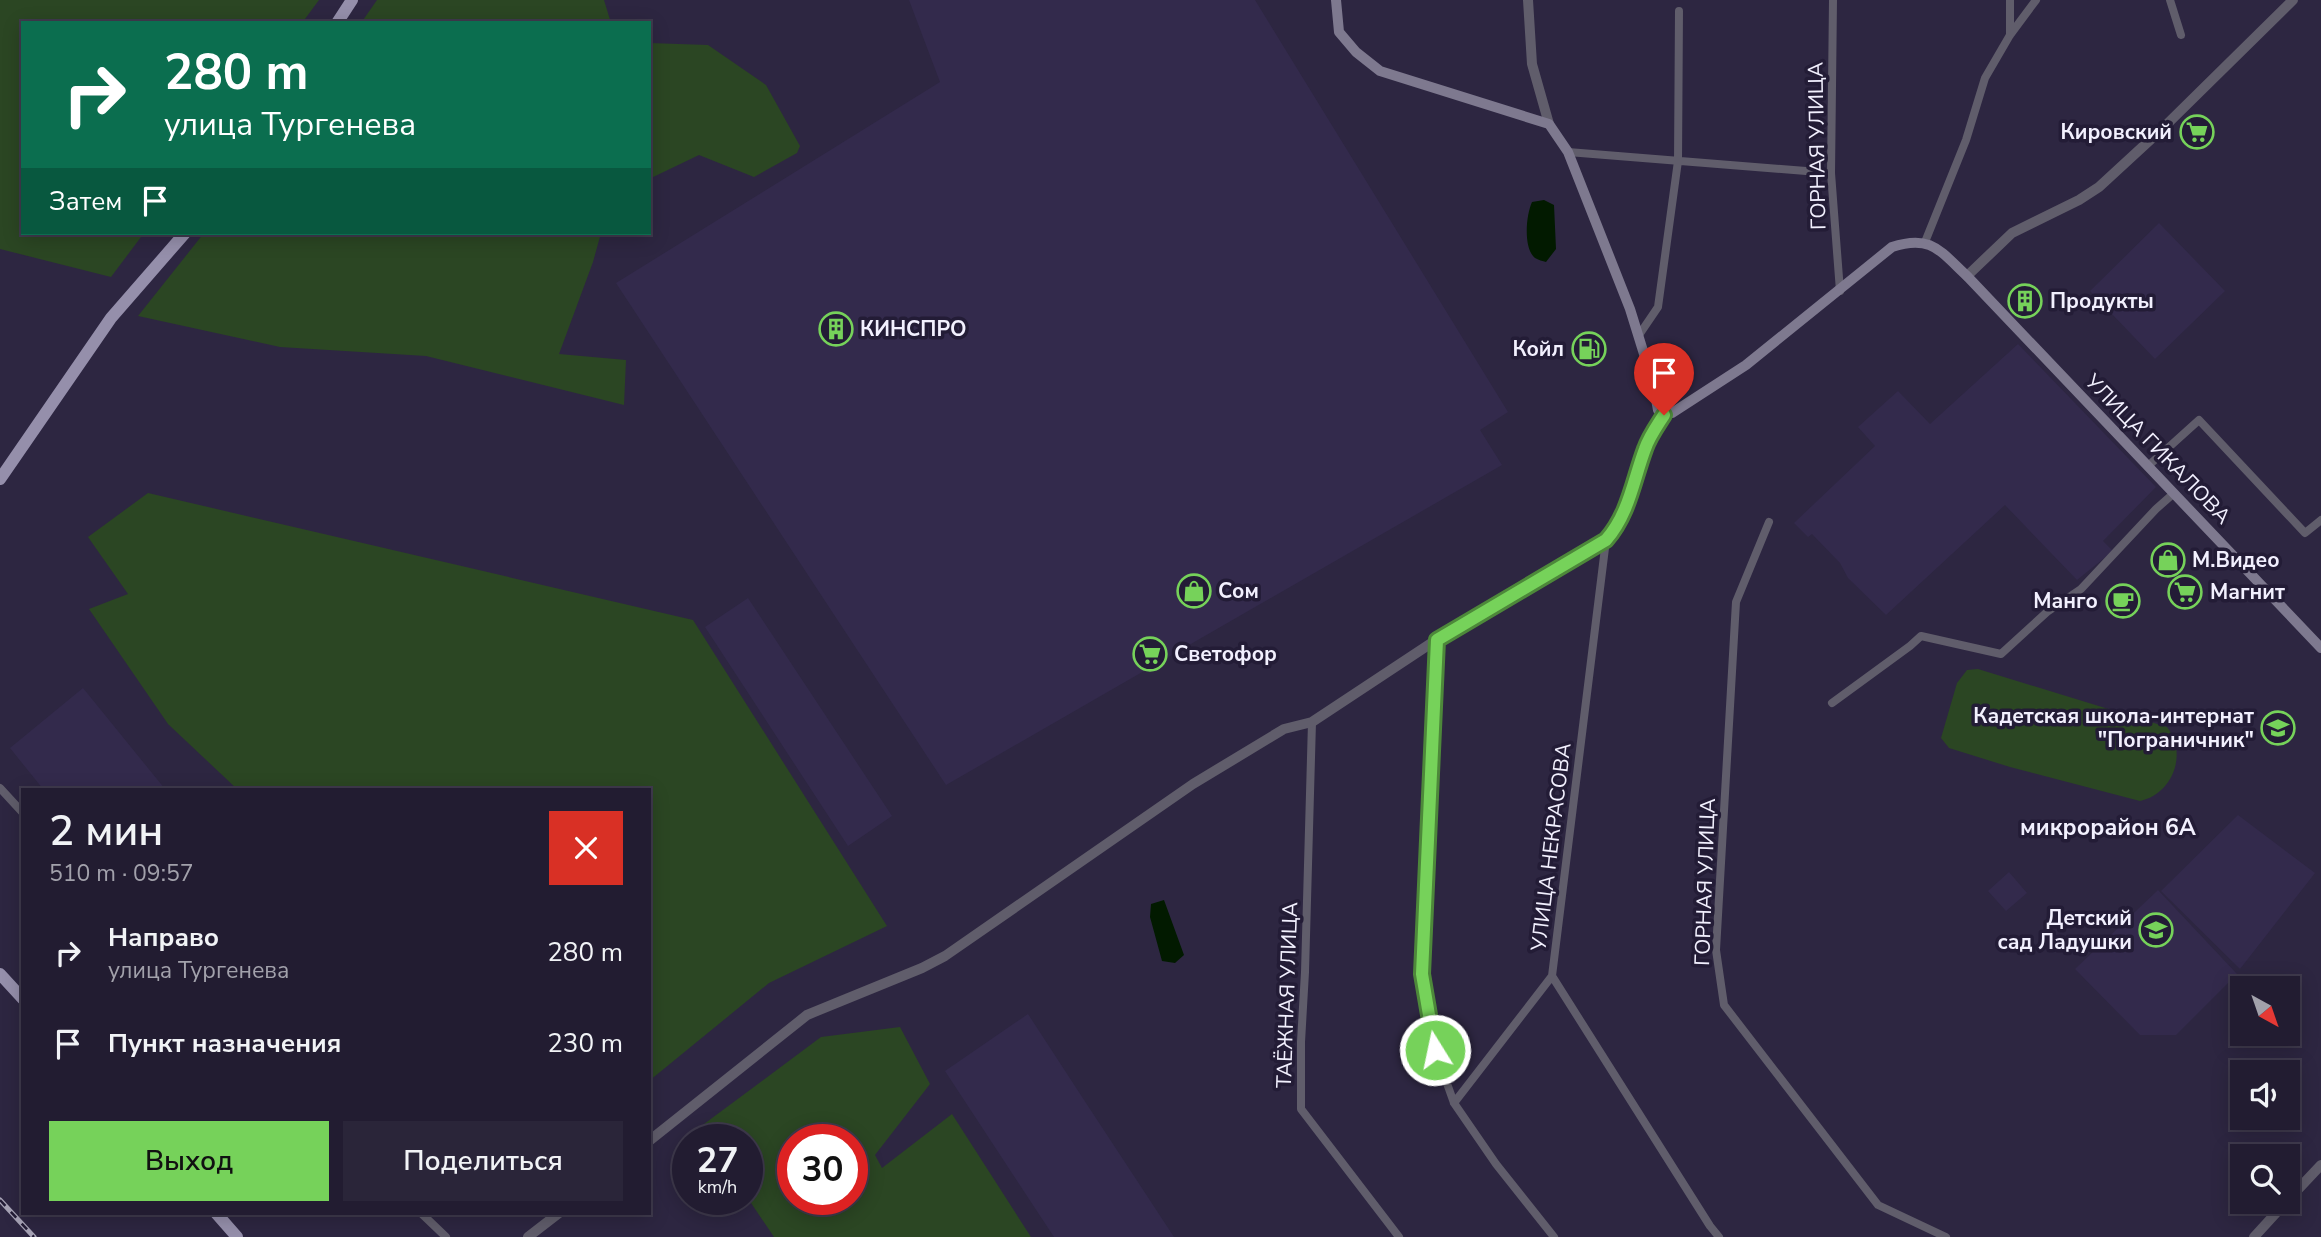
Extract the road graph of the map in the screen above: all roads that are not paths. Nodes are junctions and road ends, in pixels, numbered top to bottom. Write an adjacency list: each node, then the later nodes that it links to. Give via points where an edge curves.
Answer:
1 (352, 0): 10 (main road)
2 (1336, 0): 13 (main road, via 1339,32 1380,71)
3 (1528, 0): 13 (street, via 1532,64)
4 (1833, 0): 16 (street, ГОРНАЯ УЛИЦА)
5 (2010, 0): 11 (street)
6 (2036, 0): 11 (street)
7 (2171, 0): 12 (street)
8 (2293, 0): 19 (street, via 2099,187 2012,233)
9 (1679, 11): 15 (street)
10 (338, 21)
11 (2010, 35): 18 (street, via 1985,78)
12 (2181, 35)
13 (1549, 124): 14 (main road)
14 (1568, 152): 15 (street); 21 (main road)
15 (1678, 161): 16 (street); 21 (street, via 1658,307)
16 (1830, 173): 20 (street, ГОРНАЯ УЛИЦА)
17 (183, 235): 24 (main road, via 111,318)
18 (1925, 242): 19 (main road, УЛИЦА ГИКАЛОВА); 20 (main road, via 1912,240 1892,247)
19 (1967, 276): 23 (main road, УЛИЦА ГИКАЛОВА)
20 (1840, 290): 22 (main road, via 1746,365)
21 (1639, 334): 22 (main road, via 1658,410)
22 (1664, 415): 28 (street, via 1646,446 1627,507)
23 (2148, 466): 25 (main road, УЛИЦА ГИКАЛОВА); 26 (street, via 2199,420 2305,533)
24 (0, 479)
25 (2173, 494): 30 (main road, УЛИЦА ГИКАЛОВА); 31 (street, via 2081,589 2046,612 2001,654 1921,636)
26 (2321, 520)
27 (1769, 523): 52 (street, ГОРНАЯ УЛИЦА, via 1736,602 1716,950 1724,1005 1878,1205)
28 (1606, 540): 29 (street); 36 (street, УЛИЦА НЕКРАСОВА)
29 (1437, 640): 32 (street); 38 (street, via 1422,974 1435,1050)
30 (2321, 648)
31 (1832, 702)
32 (1312, 722): 39 (street, via 1284,729 1193,784 945,956 807,1015); 49 (street, ТАЁЖНАЯ УЛИЦА, via 1301,1109)
33 (0, 788): 34 (street)
34 (21, 811)
35 (0, 974): 37 (main road)
36 (1552, 976): 38 (street); 51 (street, УЛИЦА НЕКРАСОВА)
37 (21, 997)
38 (1454, 1103): 50 (street)
39 (651, 1138)
40 (2321, 1165): 41 (street)
41 (2300, 1188)
42 (2276, 1214): 53 (street)
43 (218, 1215): 46 (main road)
44 (423, 1215): 47 (street)
45 (556, 1215): 48 (street)
46 (237, 1237)
47 (446, 1237)
48 (528, 1237)
49 (1399, 1237)
50 (1554, 1237)
51 (1719, 1237)
52 (1946, 1237)
53 (2254, 1237)

